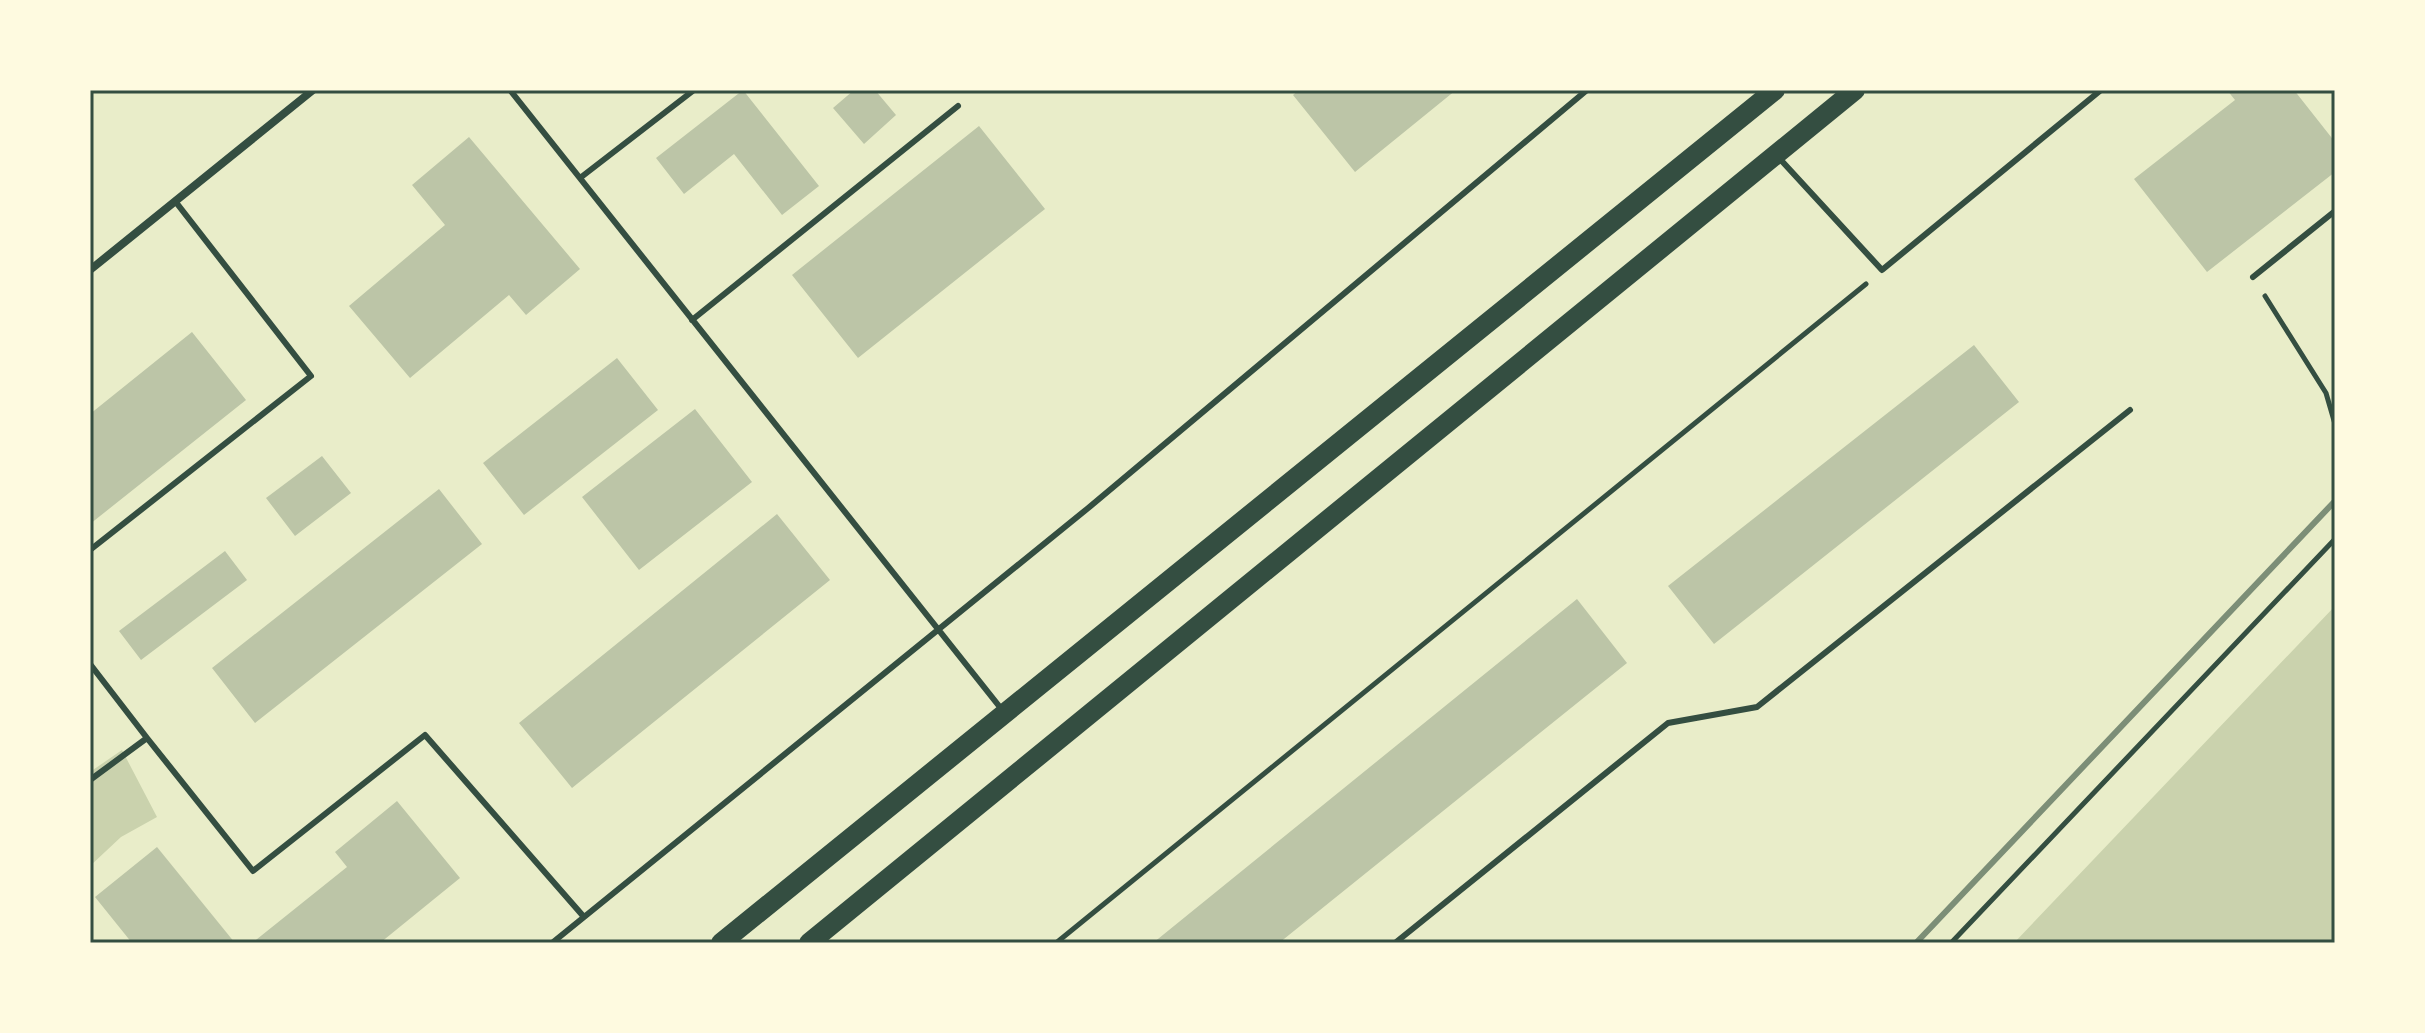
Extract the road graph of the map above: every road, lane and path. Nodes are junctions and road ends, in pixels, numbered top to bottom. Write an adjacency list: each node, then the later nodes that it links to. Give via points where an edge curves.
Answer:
1 (313, 90): 11 (street)
2 (510, 90): 10 (lane)
3 (694, 90): 10 (lane)
4 (1587, 90): 21 (lane)
5 (1775, 90): 23 (main road)
6 (1855, 90): 9 (main road)
7 (2101, 90): 14 (lane)
8 (958, 106): 16 (lane)
9 (1776, 155): 14 (lane); 29 (main road)
10 (580, 178): 16 (lane)
11 (175, 201): 13 (street); 20 (lane, via 311,376)
12 (2335, 211): 15 (lane)
13 (90, 270)
14 (1882, 270): 30 (path)
15 (2253, 277): 18 (path, via 2326,393)
16 (692, 320): 21 (lane)
17 (2130, 410): 31 (lane, via 1757,707 1668,723)
18 (2335, 424)
19 (2335, 539): 32 (path)
20 (90, 550)
21 (938, 629): 23 (lane); 26 (lane)
22 (90, 664): 24 (lane)
23 (1005, 714): 28 (main road)
24 (147, 738): 25 (lane); 26 (lane, via 253,871 425,735)
25 (90, 780)
26 (584, 917): 27 (lane)
27 (552, 943)
28 (721, 943)
29 (809, 943)
30 (1056, 943)
31 (1395, 943)
32 (1951, 943)

